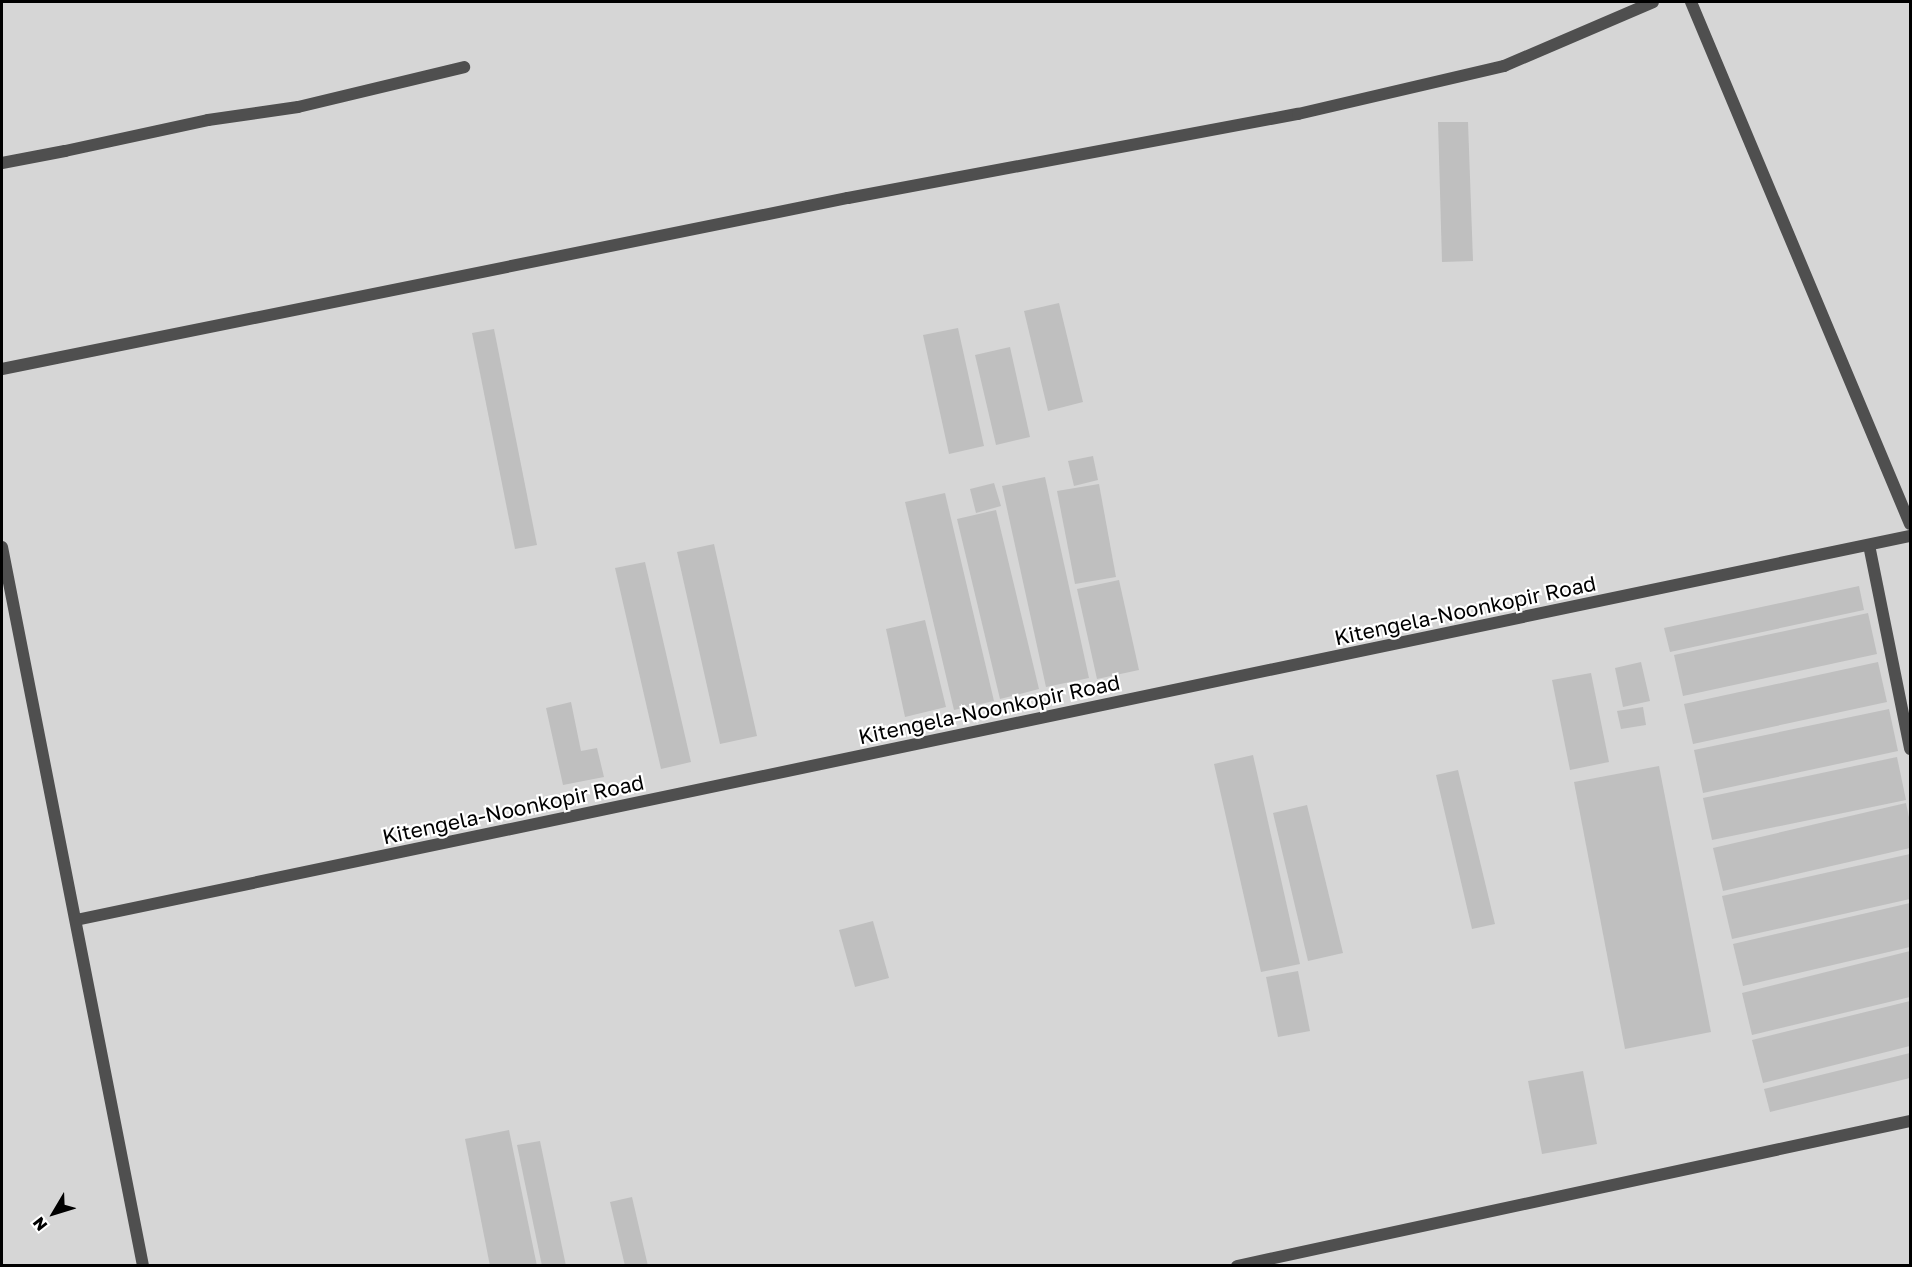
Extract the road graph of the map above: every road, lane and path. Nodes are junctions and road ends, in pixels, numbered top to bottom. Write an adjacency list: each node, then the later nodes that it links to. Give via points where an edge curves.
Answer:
1 (1653, 2): 5 (street, via 1504,66 1299,114 848,198)
2 (1691, 2): 6 (street)
3 (464, 67): 4 (street, via 298,107 208,120)
4 (2, 162)
5 (2, 369)
6 (1911, 524)
7 (1911, 536): 8 (street, Kitengela-Noonkopir Road)
8 (1869, 545): 10 (street); 11 (street, Kitengela-Noonkopir Road)
9 (2, 547): 11 (street)
10 (1911, 749)
11 (76, 920): 13 (street)
12 (1911, 1121): 14 (street)
13 (143, 1266)
14 (1237, 1266)

